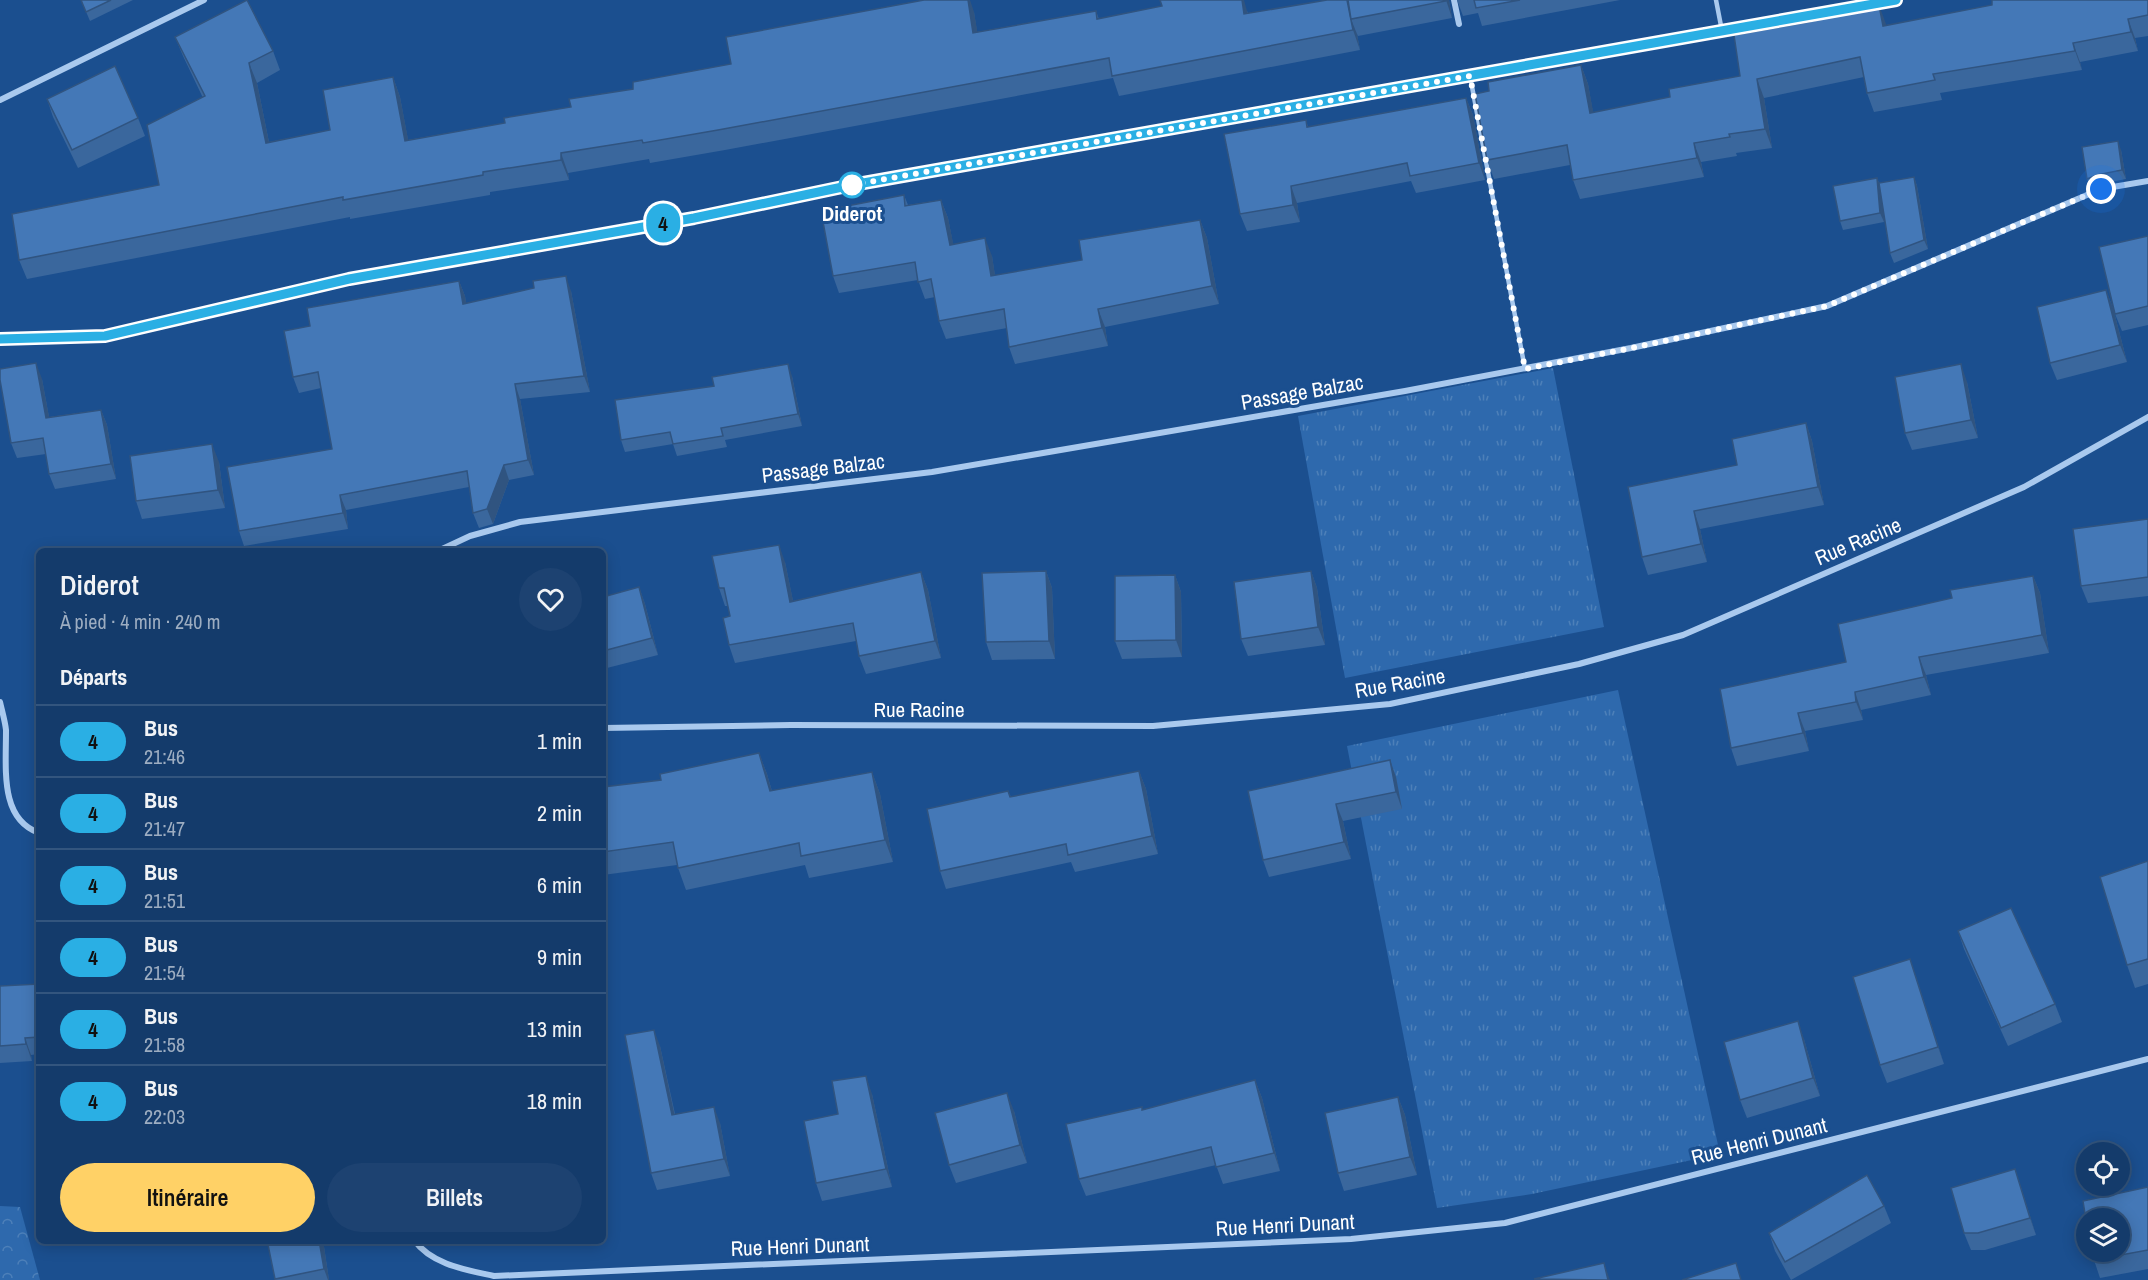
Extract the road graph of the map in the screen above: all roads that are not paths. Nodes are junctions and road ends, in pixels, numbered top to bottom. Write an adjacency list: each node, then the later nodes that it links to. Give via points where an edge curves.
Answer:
1 (204, 0): 8 (street)
2 (1454, 0): 5 (street)
3 (1716, 0): 6 (lane)
4 (1896, 0): 6 (street)
5 (1459, 24)
6 (1722, 31): 7 (street)
7 (1470, 76): 10 (street, via 349,279 105,336); 11 (lane)
8 (0, 100)
9 (2148, 181): 11 (street, Passage Balzac, via 2101,189 1827,306)
10 (0, 339)
11 (1525, 369): 13 (street, Passage Balzac, via 932,472 520,522)
12 (2148, 417): 15 (street, Rue Racine, via 2024,487 1683,635 1579,664 1390,704 1154,726)
13 (444, 548)
14 (0, 702): 16 (street, via 6,728 2,798 10,817)
15 (606, 728)
16 (36, 833)
17 (2148, 1059): 18 (street, Rue Henri Dunant, via 1505,1223 1351,1239 494,1276 453,1267)
18 (416, 1244)

